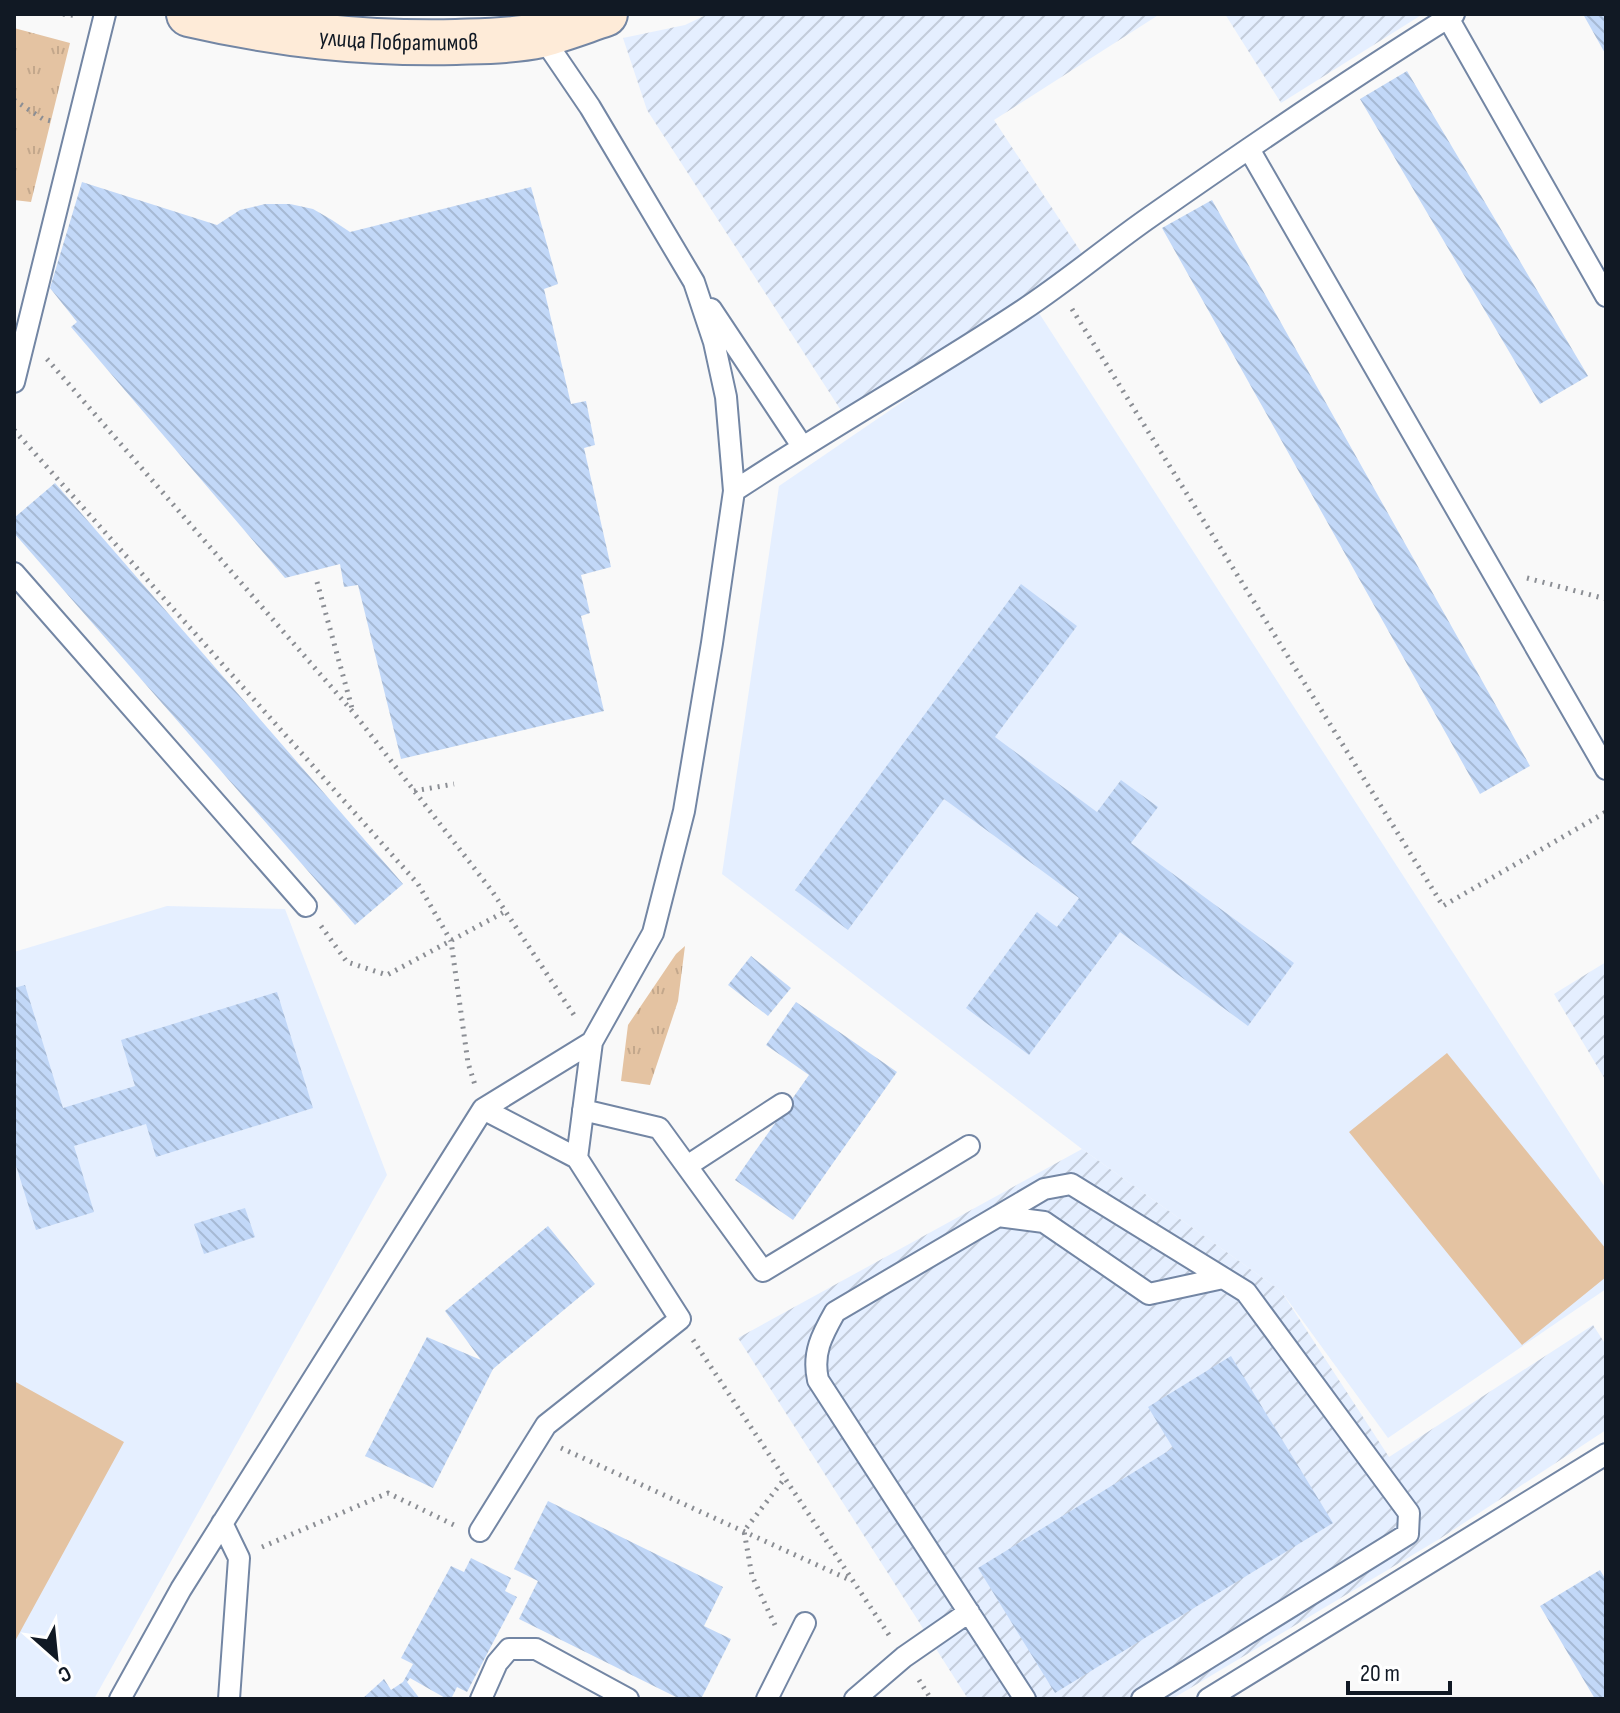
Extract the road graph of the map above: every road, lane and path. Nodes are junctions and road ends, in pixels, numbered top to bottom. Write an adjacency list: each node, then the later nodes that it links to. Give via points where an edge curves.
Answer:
1 (105, 14): 8 (lane)
2 (189, 14): 5 (street, улица Побратимов)
3 (605, 14): 6 (street, улица Побратимов)
4 (1451, 16): 9 (lane); 12 (lane)
5 (276, 23): 6 (street, улица Побратимов, via 325,39 410,43)
6 (541, 35): 10 (lane)
7 (14, 100): 8 (path, via 43,119)
8 (76, 129): 13 (lane)
9 (1249, 149): 11 (lane); 18 (lane)
10 (694, 282): 16 (lane); 17 (lane, via 726,397)
11 (1057, 285): 16 (lane); 26 (path, via 1443,906)
12 (1606, 296)
13 (26, 334): 14 (lane); 22 (path)
14 (14, 382)
15 (14, 430): 29 (path, via 418,884)
16 (802, 446): 17 (lane)
17 (734, 491): 30 (lane, via 684,811 657,918)
18 (1491, 569): 21 (path); 23 (lane)
19 (14, 573): 27 (lane)
20 (317, 582): 22 (path)
21 (1606, 599)
22 (353, 712): 25 (path)
23 (1606, 769)
24 (454, 784): 25 (path)
25 (414, 791): 28 (path)
26 (1606, 812)
27 (306, 906): 29 (path, via 347,962 387,975)
28 (506, 911): 29 (path); 30 (path)
29 (451, 941): 32 (path, via 468,1063)
30 (592, 1042): 32 (lane); 33 (lane)
31 (782, 1104): 36 (lane)
32 (483, 1109): 35 (lane); 43 (lane)
33 (583, 1110): 35 (lane); 36 (lane, via 659,1128)
34 (969, 1146): 36 (lane, via 763,1271)
35 (577, 1158): 39 (lane)
36 (687, 1166)
37 (998, 1216): 38 (lane, via 1044,1222 1149,1294); 38 (lane, via 1044,1189 1071,1184); 48 (lane, via 835,1312 814,1365 818,1380)
38 (1223, 1278): 61 (lane, via 1246,1292 1409,1513 1408,1534)
39 (680, 1319): 40 (lane, via 546,1425); 42 (path)
40 (538, 1437): 44 (lane); 45 (path)
41 (1606, 1454): 52 (lane)
42 (785, 1478): 45 (path); 47 (path)
43 (222, 1523): 46 (lane); 53 (lane)
44 (480, 1531): 46 (path, via 471,1534 388,1493)
45 (744, 1531): 47 (path); 50 (path, via 752,1576)
46 (239, 1558): 54 (lane)
47 (853, 1581): 51 (path)
48 (969, 1612): 51 (lane); 60 (lane)
49 (805, 1623): 50 (lane)
50 (789, 1655): 57 (lane)
51 (904, 1657): 58 (lane); 59 (path)
52 (1211, 1698)
53 (120, 1699)
54 (229, 1699)
55 (481, 1699): 56 (lane, via 509,1649 536,1649)
56 (628, 1699)
57 (767, 1699)
58 (855, 1699)
59 (931, 1699)
60 (1025, 1699)
61 (1142, 1699)

